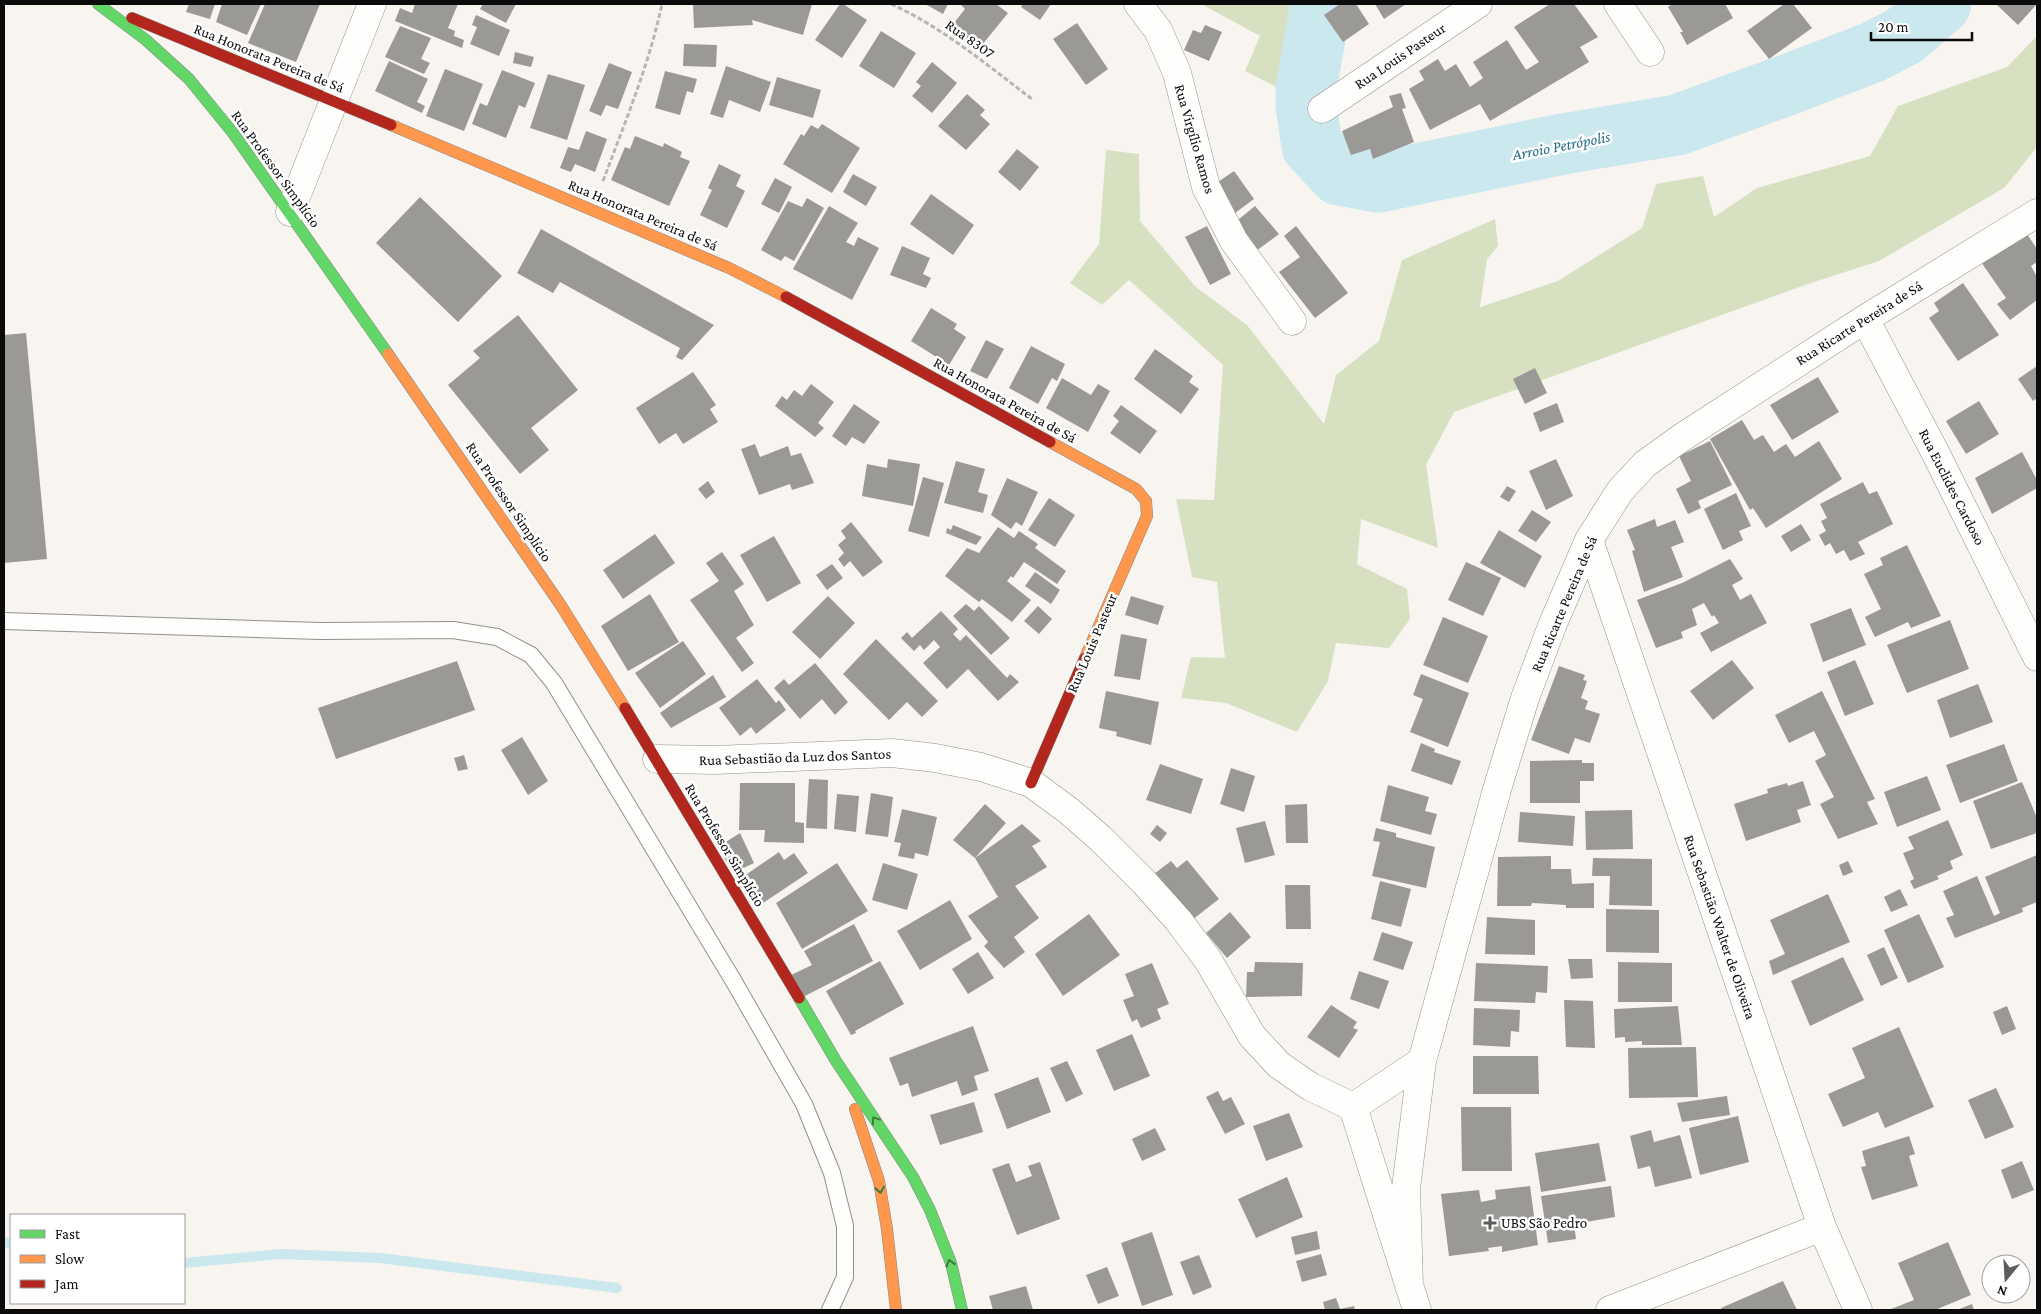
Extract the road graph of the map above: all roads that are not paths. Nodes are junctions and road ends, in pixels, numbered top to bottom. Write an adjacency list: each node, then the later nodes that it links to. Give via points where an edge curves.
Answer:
1 (372, 4): 7 (street)
2 (1138, 4): 12 (street, Rua Virgílio Ramos, via 1158,30 1177,73 1206,187 1234,241)
3 (1478, 4): 8 (street, Rua Louis Pasteur)
4 (1618, 4): 6 (street)
5 (101, 5): 7 (street, Rua Honorata Pereira de Sá); 9 (street, Rua Professor Simplício, via 189,79)
6 (1650, 52)
7 (334, 101): 9 (street); 13 (street, Rua Honorata Pereira de Sá, via 729,268 1136,489)
8 (1322, 109)
9 (290, 212): 17 (street, Rua Professor Simplício, via 472,474)
10 (2037, 213): 11 (street, Rua Ricarte Pereira de Sá)
11 (1865, 319): 14 (street, Rua Ricarte Pereira de Sá, via 1645,464 1620,491); 16 (street, Rua Euclides Cardoso)
12 (1292, 321)
13 (1146, 501): 18 (street, Rua Louis Pasteur, via 1147,516)
14 (1589, 540): 20 (street, Rua Ricarte Pereira de Sá, via 1525,698); 22 (street, Rua Sebastião Walter de Oliveira)
15 (4, 621): 24 (lane, via 322,631 453,630 497,637 531,654 559,692 804,1104 832,1174 846,1226 845,1277)
16 (2037, 657)
17 (658, 759): 18 (street, Rua Sebastião da Luz dos Santos, via 892,753 981,767); 19 (street, Rua Professor Simplício)
18 (1032, 783): 21 (street, Rua Sebastião da Luz dos Santos, via 1100,839 1178,920 1208,960 1252,1036 1279,1065 1311,1087)
19 (836, 1061): 25 (street, Rua Professor Simplício, one-way to 25, via 879,1181); 26 (street, Rua Professor Simplício, one-way to 19, via 950,1263 930,1210 908,1170)
20 (1422, 1061): 21 (street); 23 (street, Rua Ricarte Pereira de Sá, via 1406,1188)
21 (1353, 1107): 23 (street)
22 (1822, 1226): 27 (street); 28 (street, Rua Sebastião Walter de Oliveira)
23 (1413, 1298)
24 (830, 1310)
25 (896, 1310)
26 (962, 1310)
27 (1610, 1310)
28 (1858, 1310)

